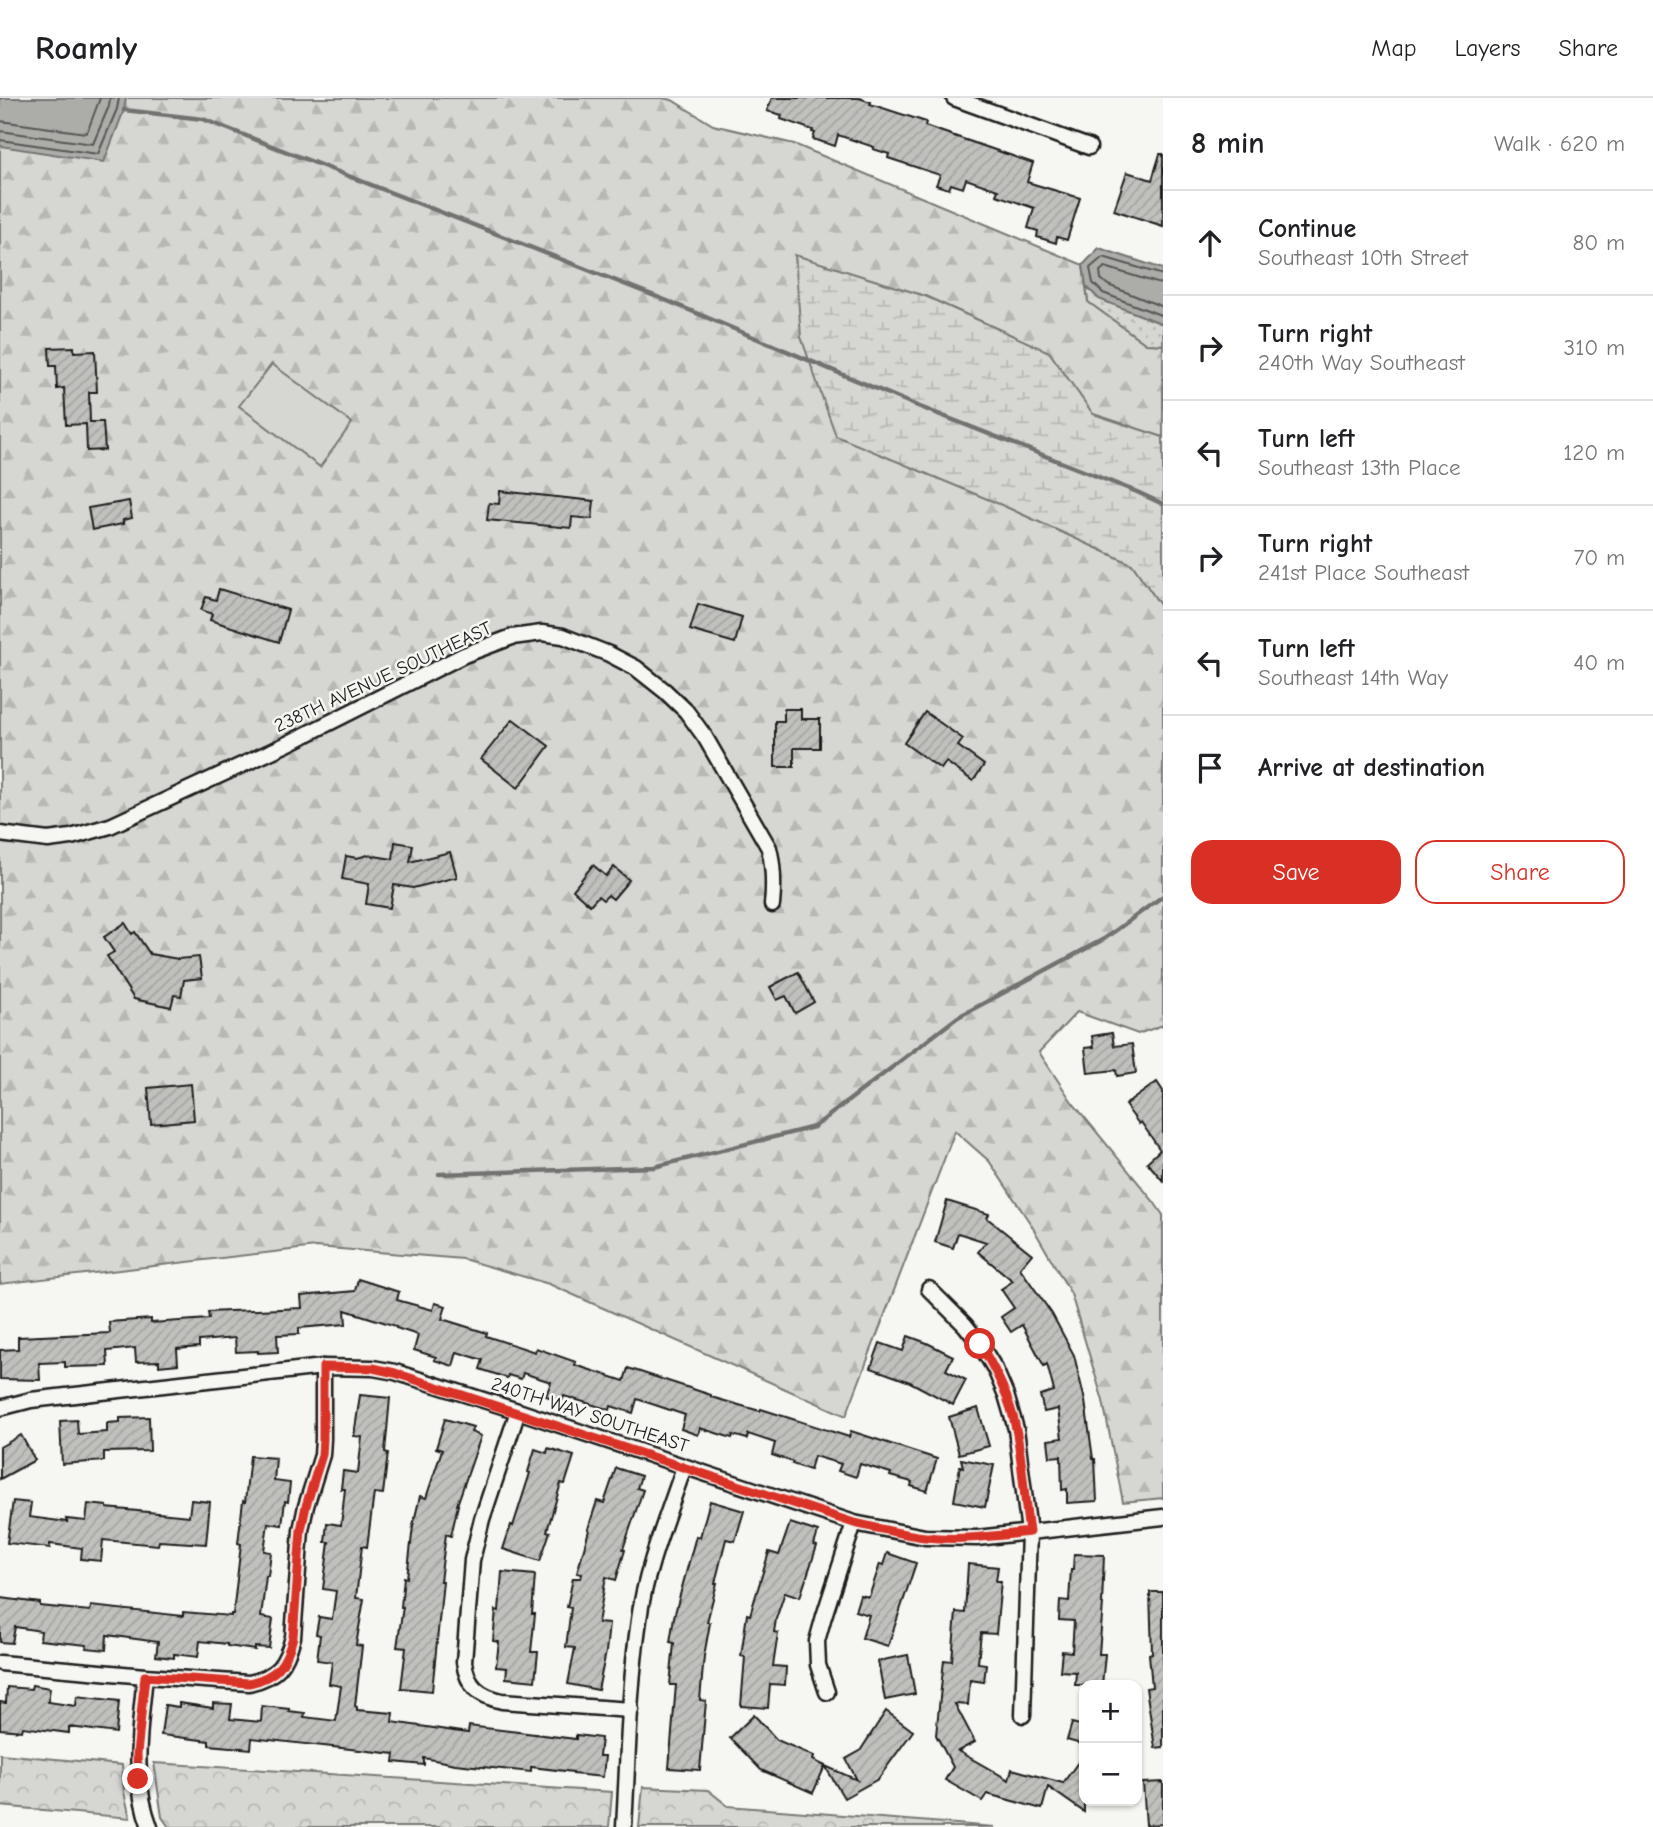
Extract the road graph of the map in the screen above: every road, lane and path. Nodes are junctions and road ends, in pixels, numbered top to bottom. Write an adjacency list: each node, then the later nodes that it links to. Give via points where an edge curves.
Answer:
1 (954, 98): 2 (street)
2 (1089, 147)
3 (0, 834): 4 (street, 238TH AVENUE SOUTHEAST, via 48,840 110,826 464,656 512,637 541,633 563,636 627,663 686,711 769,848)
4 (772, 905)
5 (929, 1289): 12 (street, via 980,1344 1006,1395 1016,1429)
6 (323, 1367): 7 (street, 240TH WAY SOUTHEAST, via 31,1400); 8 (street, 240TH WAY SOUTHEAST, via 395,1373); 14 (street, via 322,1455 301,1530 293,1637 282,1665 274,1674 249,1683)
7 (0, 1408)
8 (518, 1412): 9 (street, 240TH WAY SOUTHEAST); 16 (street, via 472,1560 465,1671 486,1698)
9 (684, 1467): 11 (street, 240TH WAY SOUTHEAST); 16 (street, via 646,1582)
10 (1163, 1517): 12 (street, 240TH WAY SOUTHEAST)
11 (854, 1523): 12 (street, 240TH WAY SOUTHEAST, via 935,1537); 15 (street, via 817,1641 818,1665)
12 (1029, 1532): 17 (street)
13 (0, 1664): 14 (street)
14 (145, 1676): 18 (street, via 137,1754 143,1809)
15 (827, 1692)
16 (631, 1710): 19 (street)
17 (1023, 1715)
18 (150, 1827)
19 (624, 1827)

